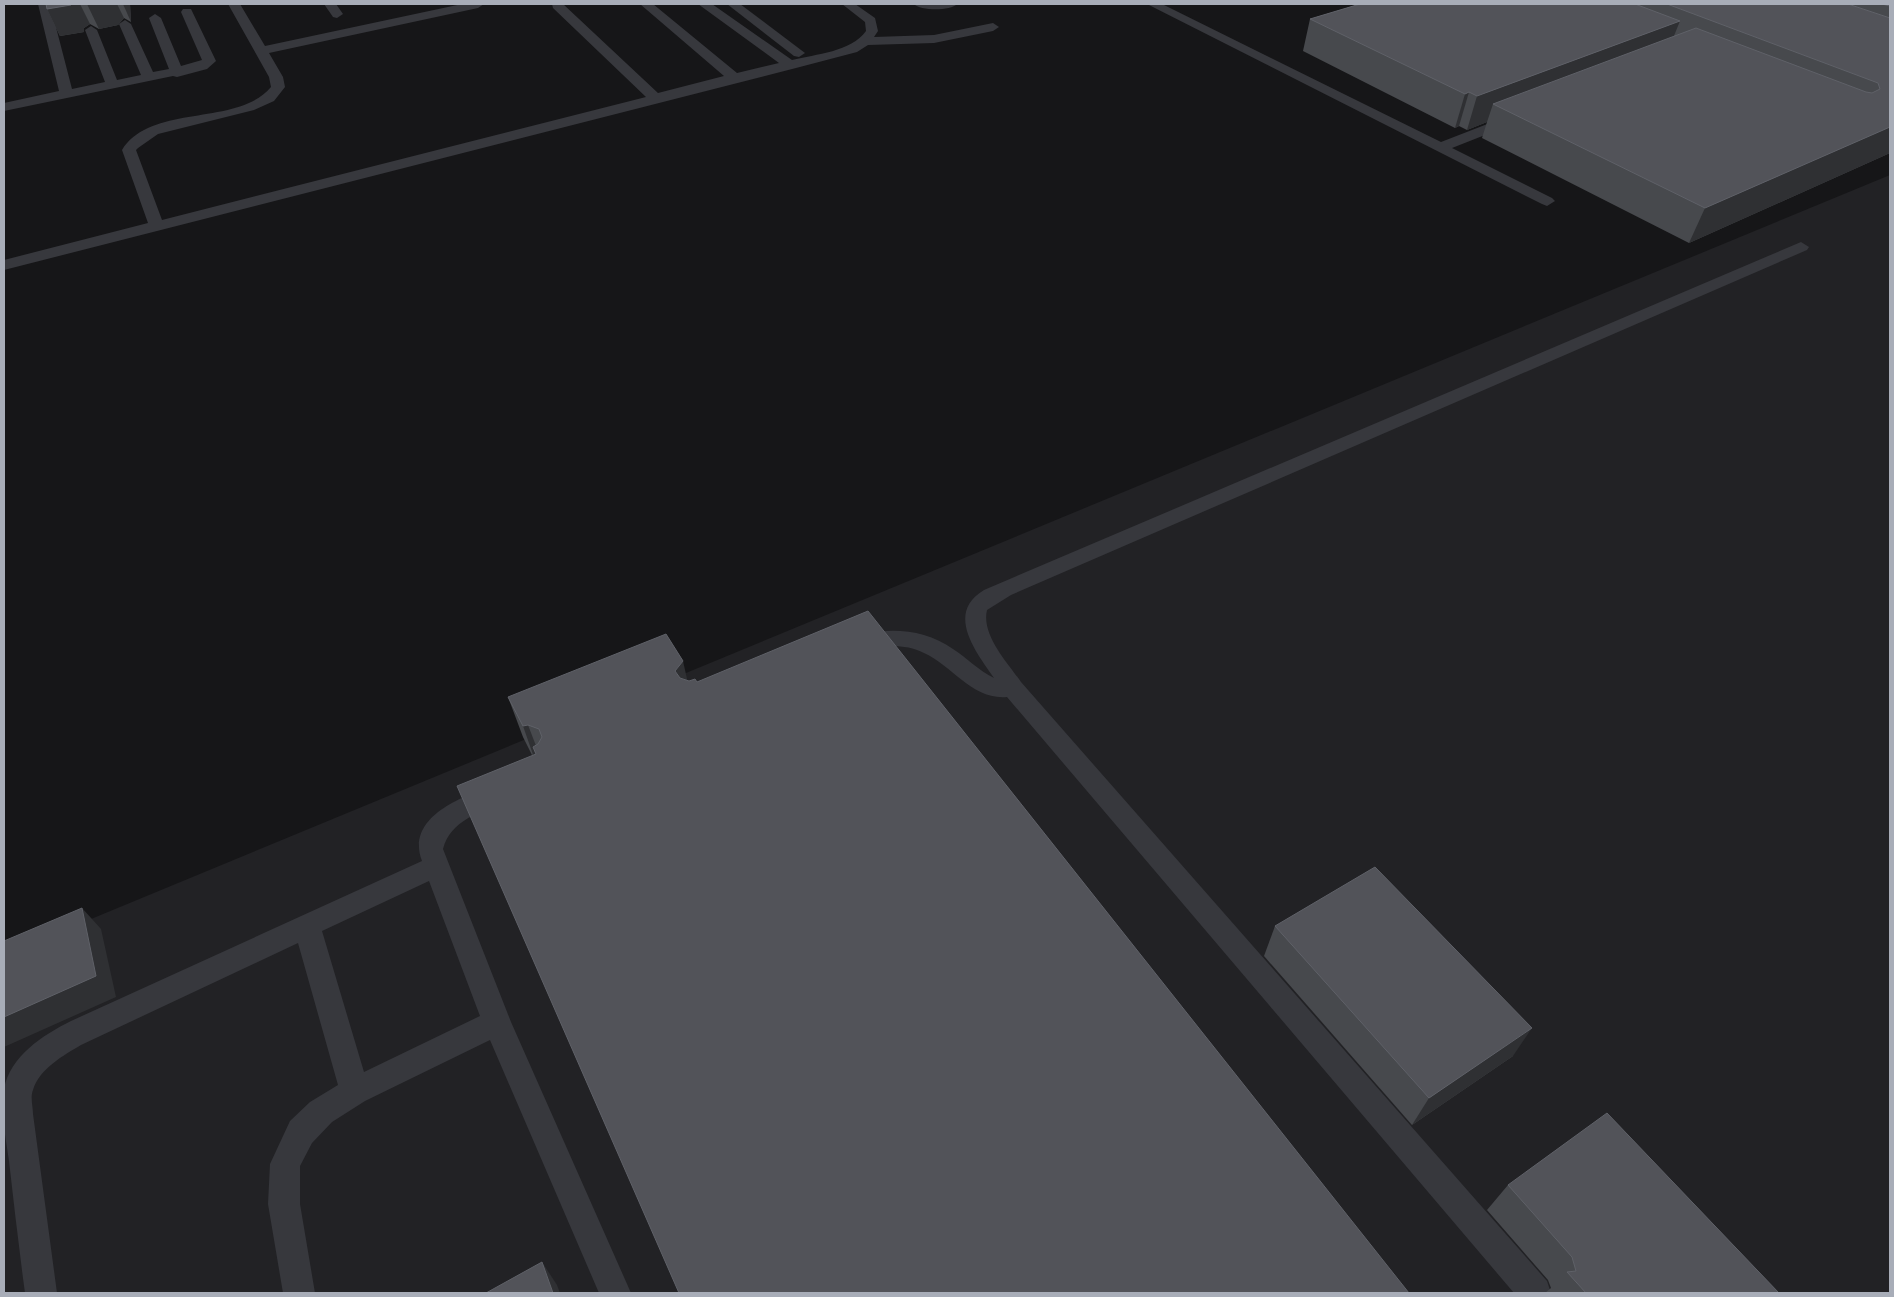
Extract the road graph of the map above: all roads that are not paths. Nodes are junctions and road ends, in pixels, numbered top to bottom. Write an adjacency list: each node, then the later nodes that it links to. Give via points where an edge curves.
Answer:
1 (44, 4): 25 (lane)
2 (234, 4): 18 (lane)
3 (478, 4): 18 (lane)
4 (646, 4): 23 (lane)
5 (704, 4): 20 (lane)
6 (733, 4): 19 (lane)
7 (848, 4): 17 (lane, via 871,21 872,31)
8 (920, 4): 9 (lane)
9 (951, 4)
10 (1153, 4): 29 (lane)
11 (556, 5): 26 (lane)
12 (187, 12): 21 (lane, via 209,61)
13 (155, 18): 21 (lane)
14 (125, 24): 22 (lane)
15 (993, 27): 17 (lane, via 934,40)
16 (91, 30): 24 (lane)
17 (865, 41): 19 (lane, via 852,49)
18 (261, 51): 31 (lane, via 278,87 269,98 249,107 153,131 132,144 129,150)
19 (811, 60): 20 (lane)
20 (791, 65): 23 (lane)
21 (177, 73): 22 (lane)
22 (149, 78): 24 (lane)
23 (734, 78): 26 (lane)
24 (113, 86): 25 (lane)
25 (67, 95): 27 (lane)
26 (655, 98): 31 (lane)
27 (4, 107)
28 (1530, 113): 29 (lane)
29 (1439, 148): 30 (lane)
30 (1547, 201)
31 (156, 226): 33 (lane)
32 (1801, 246): 35 (lane, via 986,598 976,609 974,624)
33 (4, 264)
34 (843, 649): 35 (lane, via 874,638 921,642 942,652 987,686 1001,690)
35 (1013, 688): 44 (lane)
36 (516, 787): 37 (lane, via 451,815 435,831 430,849)
37 (436, 866): 38 (lane); 39 (lane)
38 (307, 926): 40 (lane); 41 (lane, via 54,1043 32,1065 18,1091 18,1114)
39 (497, 1022): 40 (lane); 43 (lane)
40 (355, 1091): 42 (lane, via 321,1112 301,1132 285,1164 284,1204)
41 (41, 1293)
42 (298, 1293)
43 (615, 1293)
44 (1535, 1293)

